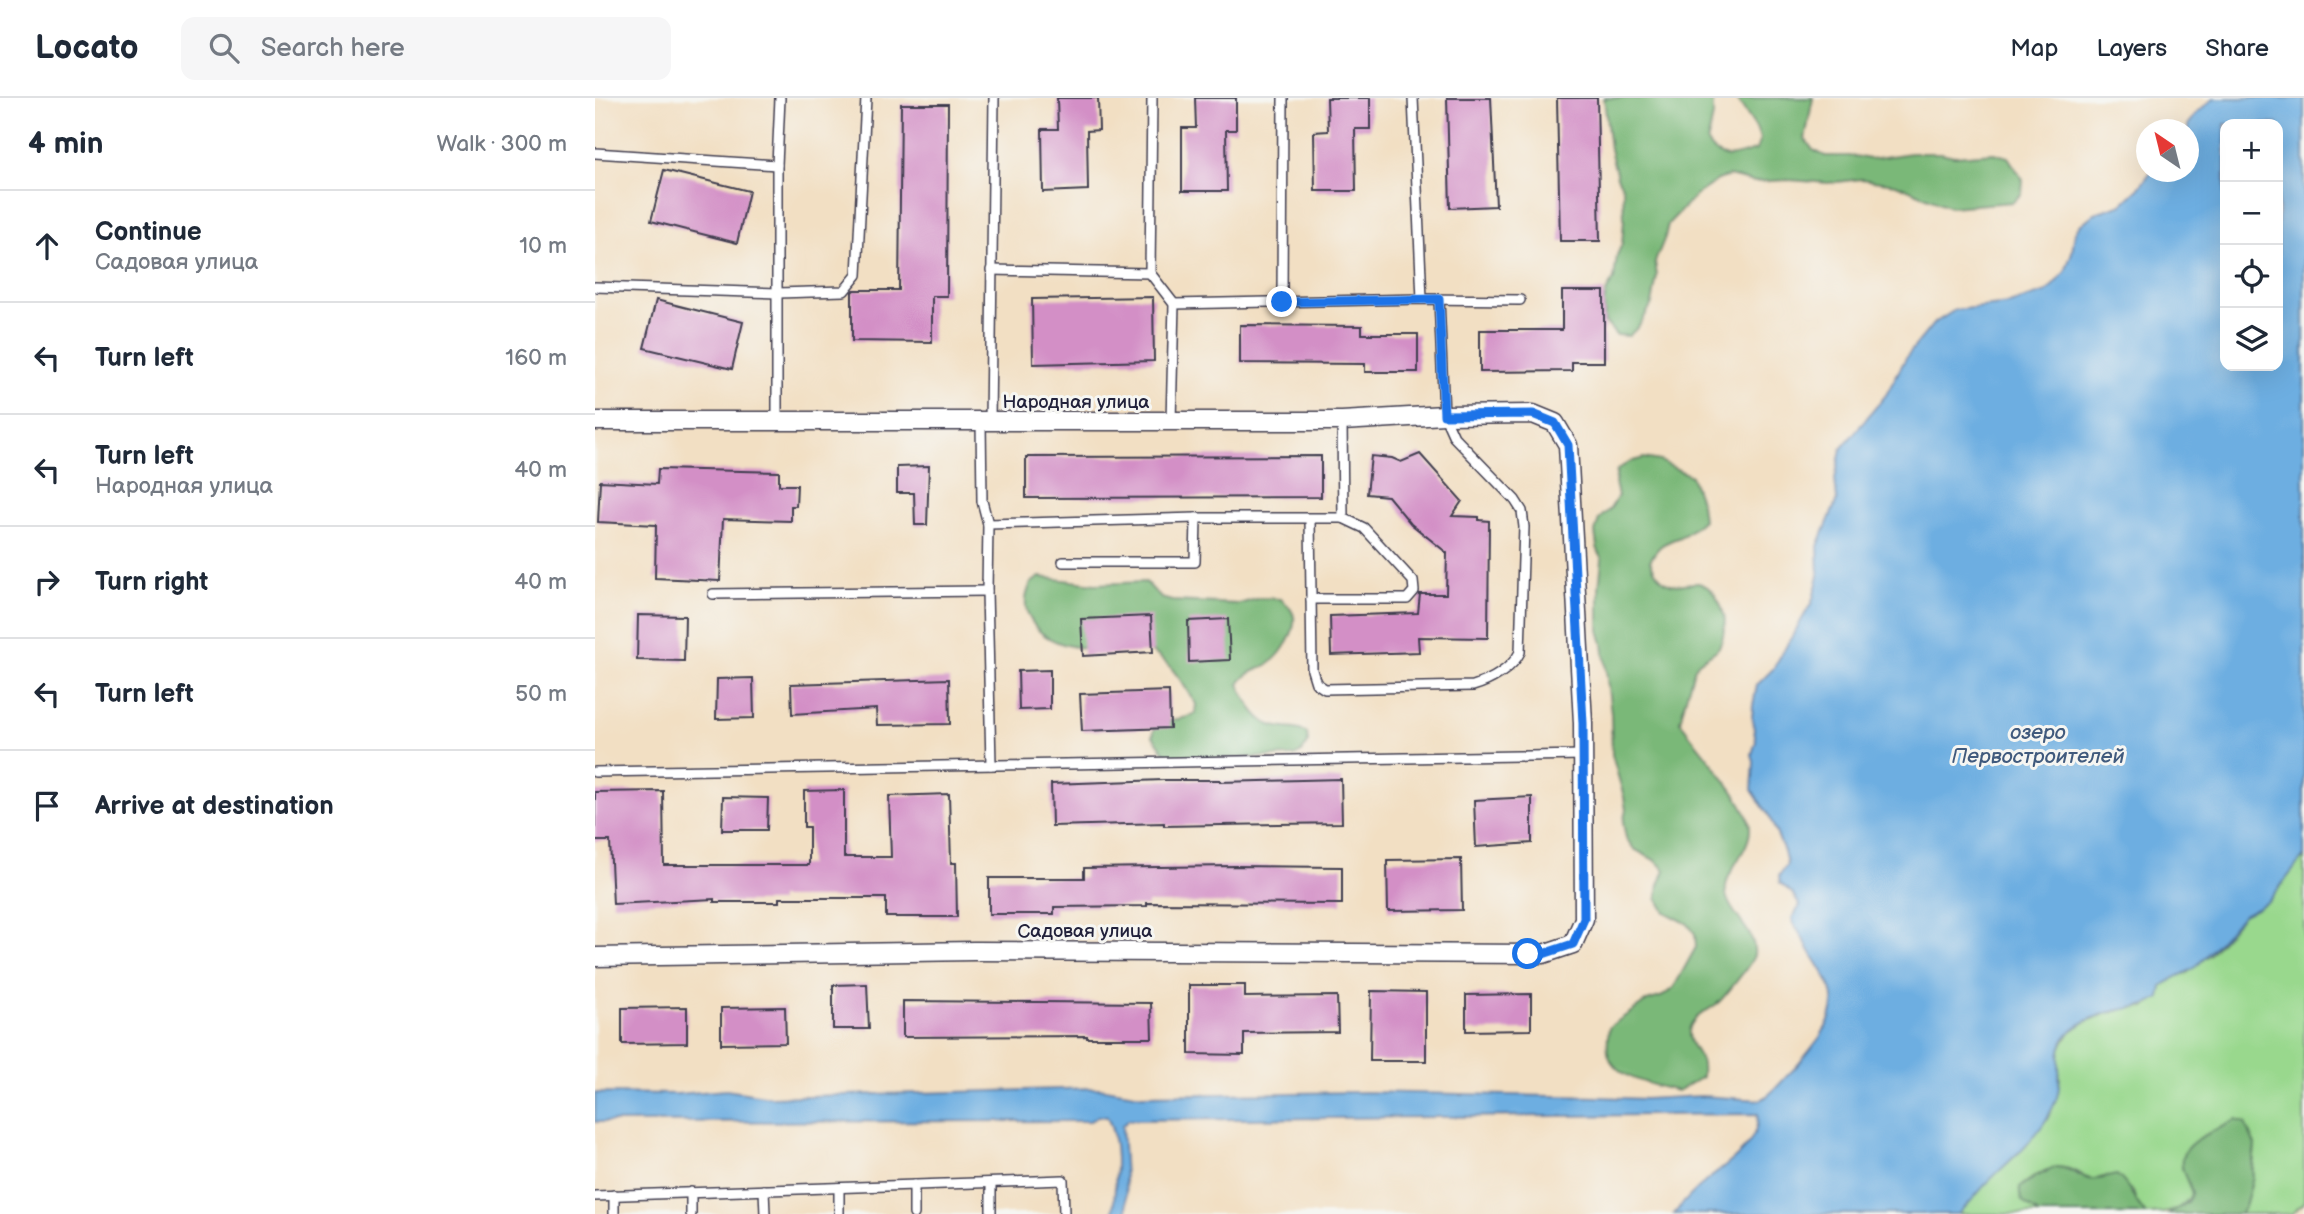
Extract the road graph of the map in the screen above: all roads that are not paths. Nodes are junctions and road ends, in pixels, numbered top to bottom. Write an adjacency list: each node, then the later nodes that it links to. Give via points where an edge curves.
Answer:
1 (780, 98): 8 (lane)
2 (866, 98): 12 (lane, via 857,275 843,291)
3 (994, 98): 9 (lane)
4 (1152, 98): 10 (lane)
5 (1283, 98): 16 (lane)
6 (1413, 98): 13 (lane)
7 (595, 153): 8 (lane)
8 (777, 165): 12 (lane)
9 (991, 270): 10 (lane); 23 (lane)
10 (1150, 273): 17 (lane)
11 (595, 287): 12 (lane)
12 (778, 293): 19 (lane)
13 (1422, 299): 14 (lane); 16 (lane)
14 (1439, 299): 15 (lane); 18 (lane)
15 (1520, 300)
16 (1282, 302): 17 (lane)
17 (1174, 304): 21 (lane)
18 (1444, 415): 22 (street, Народная улица); 31 (lane, via 1454,437 1522,511 1520,652 1516,660 1473,686 1325,689 1316,683 1312,670); 32 (street, Народная улица, via 1533,414 1555,423 1568,445)
19 (777, 420): 20 (street, Народная улица); 23 (street, Народная улица)
20 (595, 421)
21 (1171, 421): 22 (street, Народная улица); 23 (street, Народная улица)
22 (1342, 421): 25 (lane)
23 (986, 422): 27 (lane, via 982,501)
24 (1196, 518): 26 (lane); 27 (lane); 28 (lane, via 1195,562)
25 (1343, 518): 26 (lane); 31 (lane, via 1364,528 1413,581 1414,591 1407,599)
26 (1310, 519): 31 (lane)
27 (988, 524): 29 (lane)
28 (1063, 562)
29 (987, 591): 30 (lane); 33 (lane)
30 (713, 594)
31 (1311, 599)
32 (1583, 755): 33 (lane); 35 (street, Садовая улица, via 1584,919 1573,944 1543,954 961,951)
33 (991, 765): 34 (lane)
34 (595, 772)
35 (595, 957)
36 (991, 1183): 37 (lane); 48 (lane); 49 (lane, via 1063,1181)
37 (914, 1185): 38 (lane); 47 (lane)
38 (839, 1188): 39 (lane); 46 (lane)
39 (764, 1190): 40 (lane); 45 (lane)
40 (691, 1192): 41 (lane); 44 (lane)
41 (614, 1195): 42 (lane); 43 (lane)
42 (595, 1196)
43 (614, 1214)
44 (691, 1214)
45 (765, 1214)
46 (839, 1214)
47 (914, 1214)
48 (991, 1214)
49 (1064, 1214)

